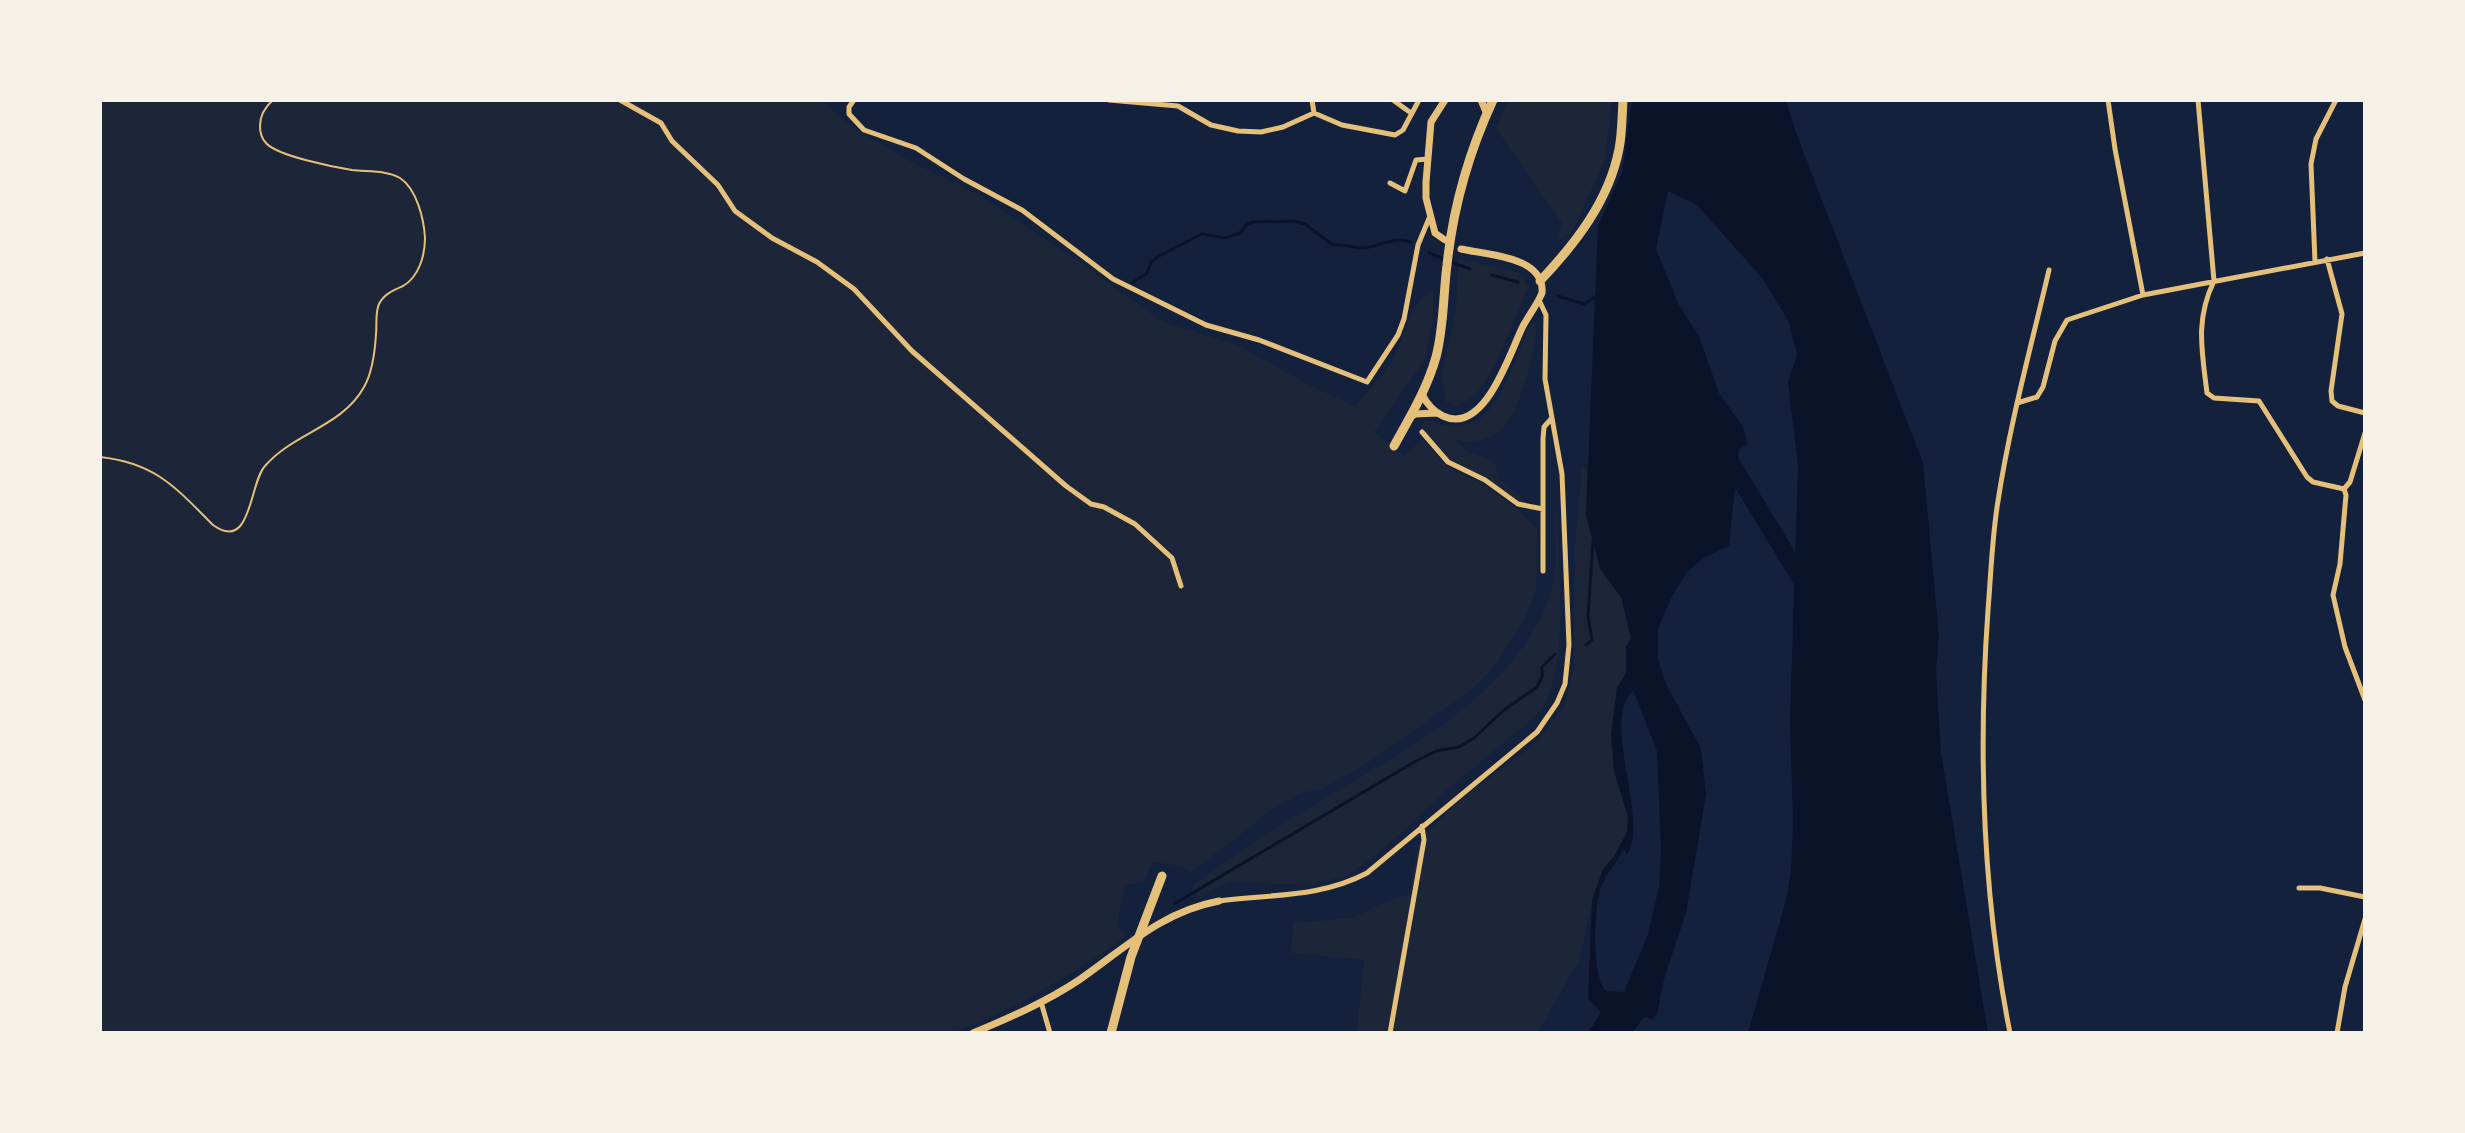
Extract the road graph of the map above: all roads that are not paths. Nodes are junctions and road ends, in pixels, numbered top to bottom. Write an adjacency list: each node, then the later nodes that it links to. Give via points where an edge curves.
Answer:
1 (620, 100): 42 (street, via 661,123 735,211 854,289 912,351 1066,486 1135,524 1172,558)
2 (854, 100): 19 (street, via 849,114 864,130 916,148 1022,210 1113,279 1206,325 1367,382 1398,335 1418,245)
3 (1109, 100): 14 (street, via 1178,106 1211,125 1238,131 1283,127)
4 (1312, 100): 14 (street)
5 (1393, 100): 15 (street)
6 (1419, 100): 15 (street)
7 (1445, 100): 17 (street, via 1431,122)
8 (1481, 100): 16 (street)
9 (1493, 100): 16 (main road)
10 (1623, 100): 26 (main road, via 1619,149 1605,188 1581,233)
11 (2108, 100): 28 (street)
12 (2198, 100): 27 (street)
13 (2336, 100): 24 (street, via 2312,149)
14 (1314, 113): 15 (street, via 1342,125 1395,135)
15 (1411, 113)
16 (1487, 114): 30 (main road, via 1454,213 1438,346)
17 (1428, 159): 18 (street, via 1416,160 1405,191); 19 (street)
18 (1390, 183)
19 (1430, 216): 20 (street, via 1435,233)
20 (1445, 240)
21 (1461, 249): 26 (street, via 1520,262)
22 (2365, 253): 23 (street)
23 (2327, 259): 24 (street); 33 (street, via 2342,314 2332,401)
24 (2315, 262): 27 (street)
25 (2049, 270): 31 (street)
26 (1540, 281): 29 (street)
27 (2214, 281): 28 (street); 39 (street, via 2199,338 2207,393 2259,401 2307,477)
28 (2143, 295): 31 (street, via 2067,320 2037,397)
29 (1539, 300): 32 (street, via 1482,406 1463,418); 35 (street, via 1546,315 1545,379)
30 (1422, 394): 32 (street); 34 (main road)
31 (2017, 403): 55 (street, via 1997,505 1981,735 1992,913)
32 (1438, 413): 34 (street)
33 (2365, 413)
34 (1409, 418): 38 (main road)
35 (1551, 419): 40 (street, via 1544,427); 44 (street, via 1562,474 1569,645 1565,684 1537,732)
36 (1422, 432): 40 (street, via 1448,462 1518,504)
37 (2365, 433): 39 (street)
38 (1394, 446)
39 (2344, 489): 43 (street, via 2343,541 2333,595)
40 (1543, 509): 41 (street)
41 (1543, 571)
42 (1181, 586)
43 (2365, 700)
44 (1422, 826): 48 (street, via 1382,862 1346,884 1310,893); 54 (street, via 1422,855)
45 (1162, 876): 53 (main road, via 1131,957)
46 (2299, 888): 47 (street)
47 (2365, 897)
48 (1219, 901): 50 (street, via 1135,936)
49 (2365, 919): 56 (street)
50 (1041, 1002): 51 (street); 52 (street)
51 (973, 1033)
52 (1050, 1033)
53 (1111, 1033)
54 (1390, 1033)
55 (2010, 1033)
56 (2337, 1033)

